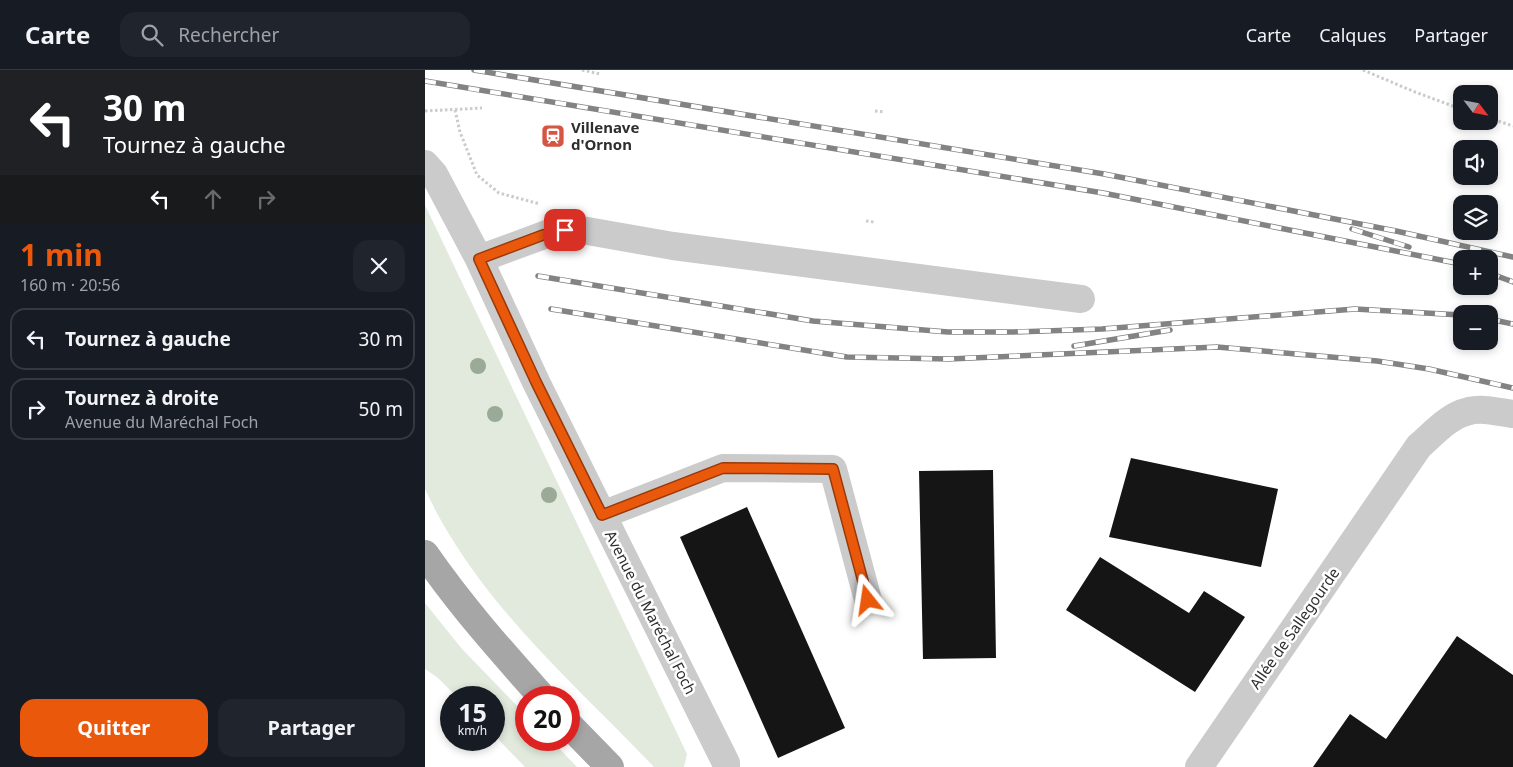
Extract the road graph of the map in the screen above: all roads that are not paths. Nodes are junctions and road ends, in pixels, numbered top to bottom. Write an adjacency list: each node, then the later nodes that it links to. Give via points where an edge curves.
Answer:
1 (425, 164): 2 (street, Avenue du Maréchal Foch, via 438,181)
2 (479, 259): 3 (street, via 555,231 576,229 673,246); 5 (street, Avenue du Maréchal Foch)
3 (1081, 299)
4 (1513, 414): 12 (street, Allée de Sallegourde, via 1487,410 1466,412 1419,446)
5 (602, 515): 7 (street, via 723,468 833,469); 11 (street, Avenue du Maréchal Foch)
6 (425, 554): 8 (main road, via 452,593)
7 (868, 600)
8 (532, 686)
9 (580, 736): 10 (main road)
10 (610, 767)
11 (726, 767)
12 (1199, 767)

